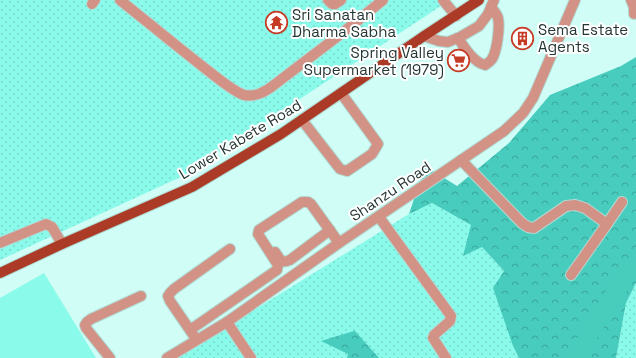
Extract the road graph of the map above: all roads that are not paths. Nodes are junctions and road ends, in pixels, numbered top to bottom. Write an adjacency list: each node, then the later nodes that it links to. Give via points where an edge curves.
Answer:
1 (120, 0): 4 (street, via 191,58 229,86 250,96 258,95 270,88)
2 (328, 0): 3 (street, via 332,4)
3 (341, 0)
4 (382, 0)
5 (443, 0): 11 (street)
6 (480, 0): 11 (main road, Lower Kabete Road)
7 (575, 0): 16 (street, Shanzu Road, via 533,98 523,113 504,130)
8 (631, 0): 10 (street)
9 (492, 4): 13 (street, via 479,26); 13 (street, via 498,28 495,51 489,63 479,63)
10 (634, 14)
11 (456, 16): 12 (main road, Lower Kabete Road)
12 (424, 36): 13 (street, via 439,42); 14 (main road, Lower Kabete Road)
13 (458, 38)
14 (341, 93): 15 (main road, Lower Kabete Road); 15 (street, via 378,144 372,154 347,171 340,169)
15 (302, 120): 24 (main road, Lower Kabete Road, via 192,187)
16 (461, 160): 18 (street, Shanzu Road); 19 (street, via 528,227 534,228 566,206 576,205 585,208)
17 (622, 202): 19 (street)
18 (379, 217): 23 (street, Shanzu Road); 35 (street, via 451,316 450,321 433,338)
19 (607, 224): 27 (street)
20 (330, 230): 21 (street, via 286,262 281,260 267,240); 21 (street, via 312,204 302,202 259,230 258,234); 23 (street)
21 (262, 240): 30 (street, via 278,265 277,270)
22 (0, 243): 24 (street, via 46,224 52,227)
23 (339, 243): 29 (street, Shanzu Road)
24 (62, 244): 26 (main road, Lower Kabete Road)
25 (230, 249): 30 (street, via 168,296)
26 (0, 273)
27 (571, 275)
28 (141, 296): 32 (street, via 91,318 85,325)
29 (227, 322): 31 (street, Shanzu Road); 34 (street)
30 (190, 330): 31 (street)
31 (197, 341): 33 (street, Shanzu Road)
32 (110, 358)
33 (168, 358)
34 (251, 358)
35 (446, 358)

